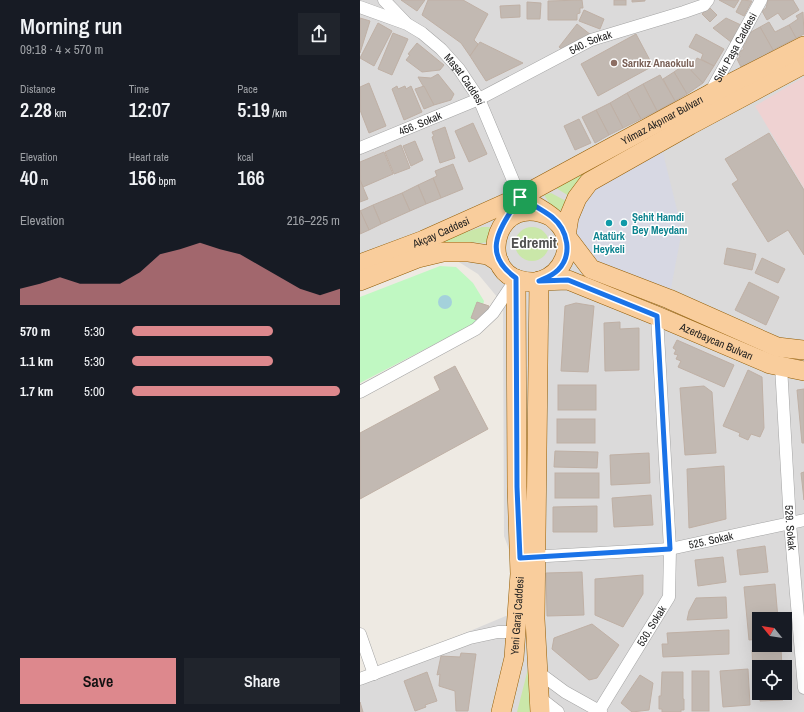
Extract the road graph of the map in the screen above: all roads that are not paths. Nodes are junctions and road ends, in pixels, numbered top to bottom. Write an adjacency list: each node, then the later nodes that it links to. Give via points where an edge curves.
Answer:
1 (384, 0): 5 (street)
2 (708, 0): 9 (street, 540. Sokak, via 704,5 684,12 591,40)
3 (761, 0): 8 (street, Sıtkı Paşa Caddesi)
4 (360, 7): 5 (street, Maşat Caddesi)
5 (407, 24): 9 (street, Maşat Caddesi, via 442,49)
6 (804, 46): 8 (main road, Yılmaz Akpınar Bulvarı)
7 (804, 64): 14 (main road, Yılmaz Akpınar Bulvarı, via 589,182 577,198 569,217)
8 (710, 94): 11 (main road, Yılmaz Akpınar Bulvarı)
9 (479, 99): 10 (street, 456. Sokak); 11 (street, Maşat Caddesi)
10 (360, 148)
11 (520, 197): 12 (main road); 13 (main road); 16 (main road, Akçay Caddesi, via 424,240)
12 (552, 217): 13 (main road, via 531,210 509,218); 14 (main road)
13 (501, 227): 15 (main road, via 496,244)
14 (566, 236): 19 (main road, via 565,259 559,269 550,277); 21 (main road, Azerbaycan Bulvarı, via 591,269 669,299 777,347)
15 (499, 262): 17 (main road, via 506,272); 18 (main road, Akçay Caddesi, via 488,255 443,252 418,258)
16 (360, 264)
17 (516, 278): 19 (main road, via 527,282); 24 (street, via 493,313 476,330); 28 (main road, Yeni Garaj Caddesi, via 517,487)
18 (360, 281)
19 (539, 281): 20 (main road, Azerbaycan Bulvarı, via 568,280); 28 (main road, Yeni Garaj Caddesi)
20 (657, 316): 22 (main road, Azerbaycan Bulvarı, via 770,364); 27 (street, 530. Sokak)
21 (804, 350)
22 (781, 366): 23 (main road, Azerbaycan Bulvarı); 26 (street, 529. Sokak)
23 (804, 371)
24 (360, 392)
25 (804, 520): 26 (street, 525. Sokak)
26 (790, 523): 27 (street, 525. Sokak); 34 (street, 529. Sokak)
27 (670, 549): 28 (street, 525. Sokak); 36 (street, 530. Sokak, via 669,596)
28 (527, 557): 29 (main road, Yeni Garaj Caddesi, via 520,574); 31 (main road, Yeni Garaj Caddesi)
29 (516, 632): 32 (street, via 498,632 470,638); 37 (main road, Yeni Garaj Caddesi, via 514,658)
30 (360, 634): 32 (street)
31 (538, 672): 35 (main road, Yeni Garaj Caddesi); 36 (street, via 565,692)
32 (374, 674): 33 (street)
33 (360, 679)
34 (804, 688)
35 (540, 705): 38 (street)
36 (600, 711)
37 (501, 712)
38 (558, 712)

